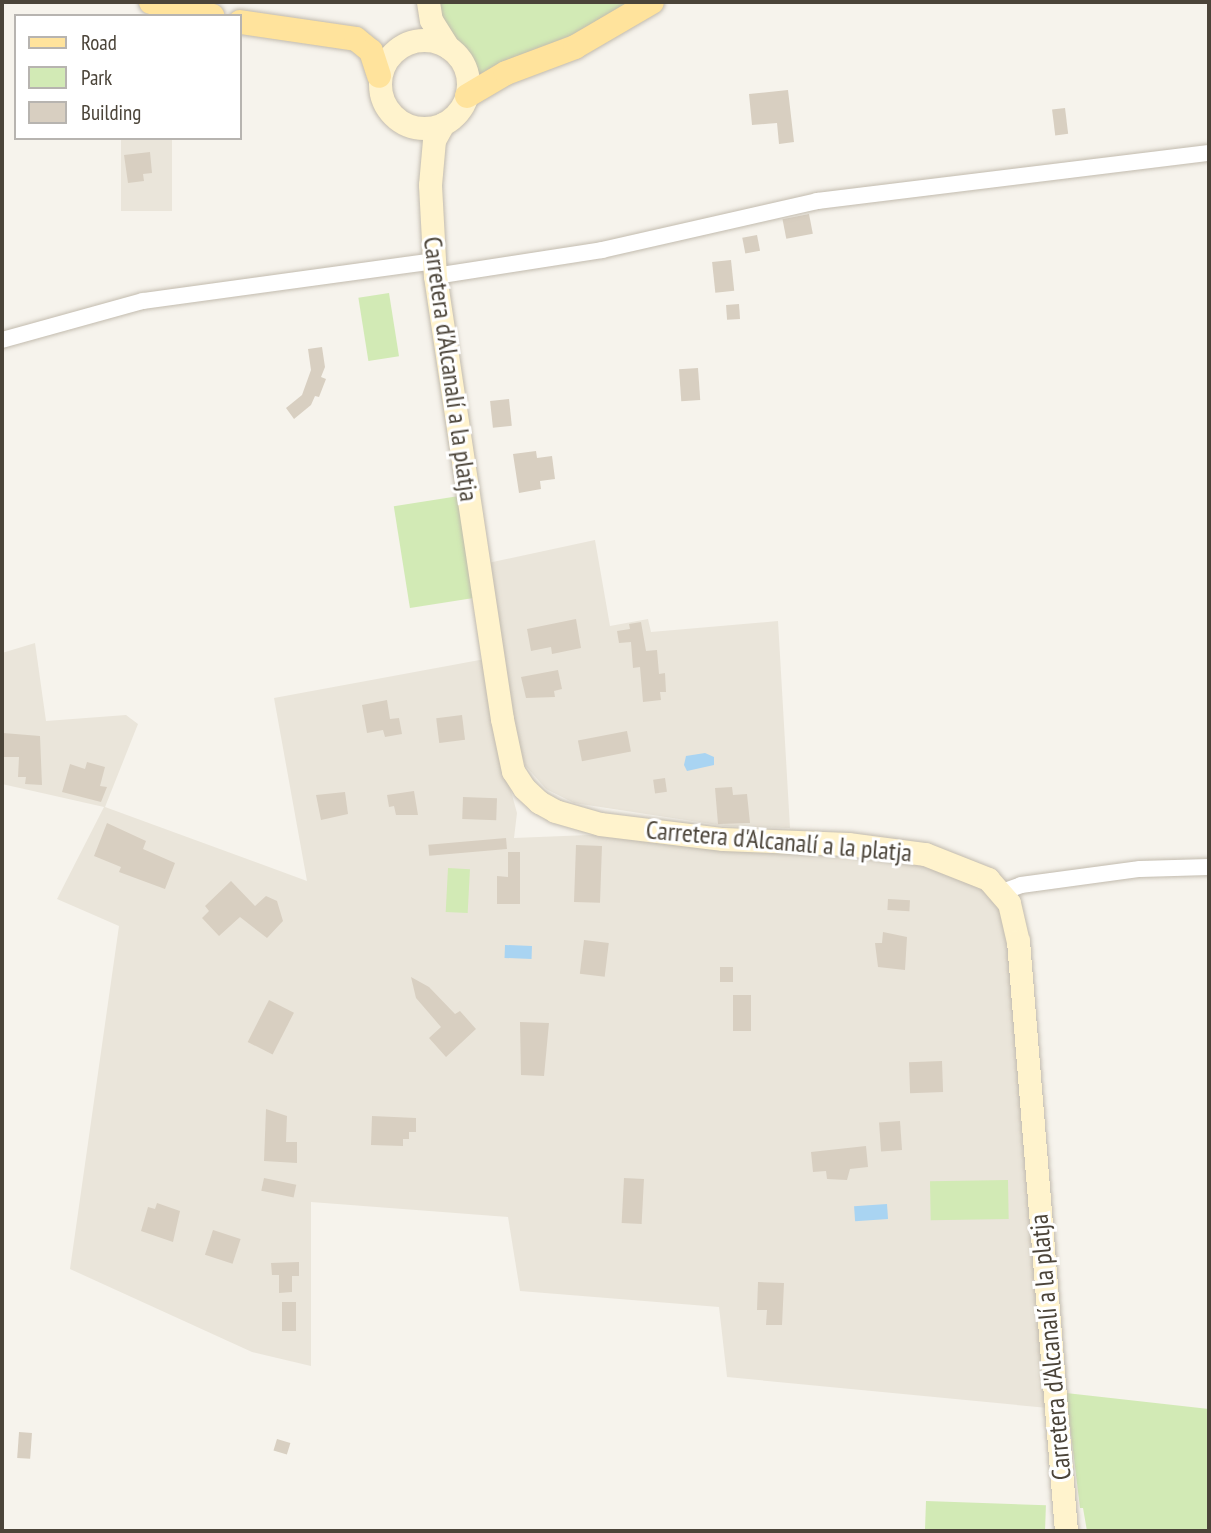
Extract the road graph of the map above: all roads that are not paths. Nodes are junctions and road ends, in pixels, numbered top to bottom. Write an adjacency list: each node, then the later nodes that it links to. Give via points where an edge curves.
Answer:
1 (151, 2): 5 (main road)
2 (420, 2): 7 (main road)
3 (428, 2): 8 (main road, via 431,19)
4 (652, 2): 10 (main road, via 575,47 492,80)
5 (203, 14)
6 (242, 22): 9 (main road, via 356,39 371,51)
7 (402, 45): 8 (main road, via 418,40); 9 (main road)
8 (448, 47): 10 (main road, via 466,69)
9 (379, 76): 12 (main road, via 384,105)
10 (467, 96): 11 (main road)
11 (443, 124): 12 (main road, via 431,128); 14 (main road, Carretera d'Alcanalí a la platja, via 434,140)
12 (405, 125): 14 (main road, Carretera d'Alcanalí a la platja, via 422,146)
13 (1209, 153): 15 (street, via 817,201 602,250)
14 (430, 185): 15 (main road, Carretera d'Alcanalí a la platja)
15 (434, 269): 16 (street, via 143,302); 18 (main road, Carretera d'Alcanalí a la platja, via 502,719 513,771 524,788 555,811 600,824 714,839 848,844 925,854 970,869)
16 (2, 340)
17 (1209, 867): 18 (street, via 1140,869 1021,885)
18 (1002, 892): 19 (main road, Carretera d'Alcanalí a la platja, via 1018,941)
19 (1066, 1531)

